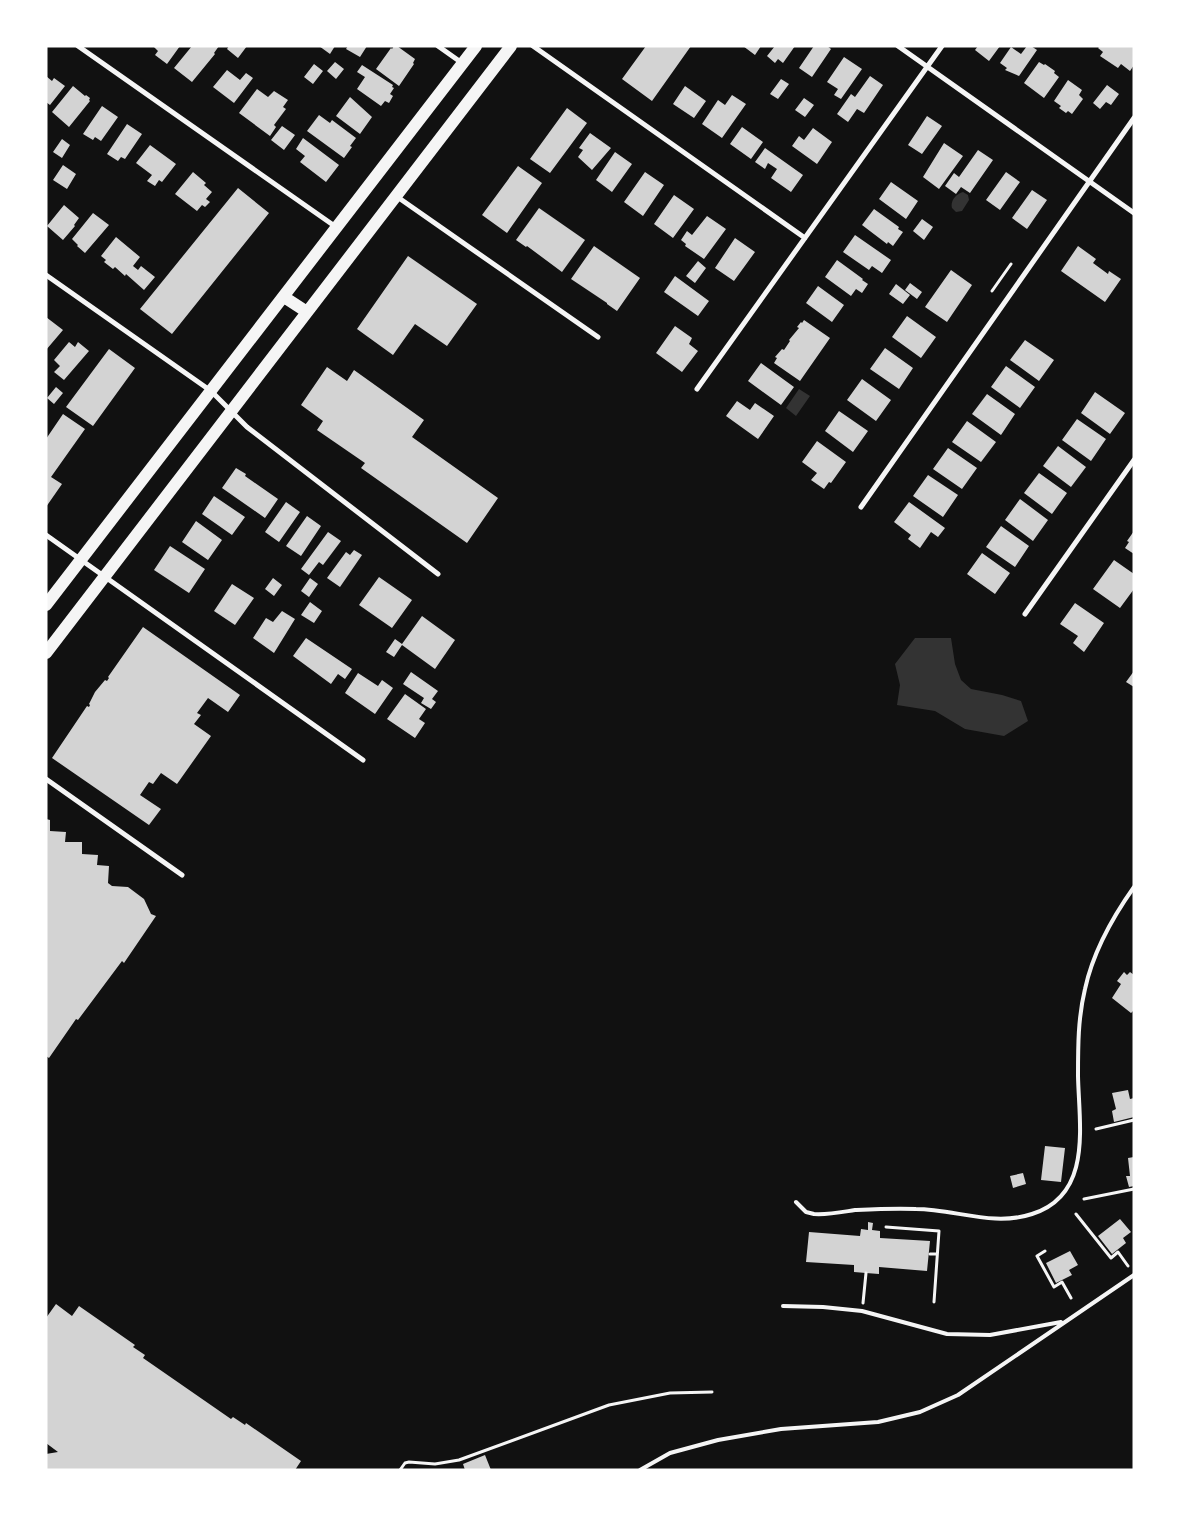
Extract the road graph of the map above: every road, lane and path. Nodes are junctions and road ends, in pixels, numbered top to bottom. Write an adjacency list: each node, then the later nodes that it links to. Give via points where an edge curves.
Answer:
1 (78, 46): 14 (street)
2 (438, 46): 8 (street)
3 (476, 46): 8 (main road)
4 (511, 46): 12 (main road)
5 (533, 46): 15 (street)
6 (898, 46): 9 (street)
7 (942, 46): 9 (street)
8 (463, 64): 14 (main road)
9 (928, 67): 11 (street); 15 (street)
10 (1134, 118): 11 (street)
11 (1088, 181): 13 (street); 26 (street)
12 (396, 195): 20 (main road); 21 (street)
13 (1134, 213)
14 (337, 228): 19 (main road)
15 (805, 238): 22 (street)
16 (1012, 264): 18 (path)
17 (46, 275): 23 (street)
18 (992, 291)
19 (284, 297): 20 (main road); 23 (main road)
20 (307, 312): 24 (main road)
21 (598, 337)
22 (697, 389)
23 (211, 391): 24 (street); 28 (main road)
24 (231, 412): 29 (street); 30 (main road)
25 (1134, 460): 32 (street)
26 (860, 507)
27 (46, 535): 28 (street)
28 (82, 559): 30 (street); 31 (main road)
29 (438, 574)
30 (106, 576): 33 (main road); 34 (street)
31 (46, 605)
32 (1025, 614)
33 (46, 653)
34 (362, 760)
35 (46, 780): 36 (street)
36 (182, 875)
37 (1134, 887): 42 (lane, via 1119,908 1096,953 1085,988 1078,1032 1079,1152 1074,1174 1062,1196 1033,1214 1012,1219 884,1208 814,1214 806,1212)
38 (1134, 1120): 39 (path)
39 (1096, 1129)
40 (1134, 1188): 41 (path)
41 (1084, 1199)
42 (796, 1202)
43 (1076, 1214): 48 (path, via 1111,1258 1118,1252)
44 (886, 1227): 47 (path, via 939,1231)
45 (1045, 1252): 51 (path, via 1037,1256 1054,1287 1062,1282)
46 (930, 1254): 47 (path)
47 (937, 1254): 52 (path)
48 (1128, 1266)
49 (866, 1274): 53 (path)
50 (1134, 1275): 55 (lane)
51 (1071, 1298)
52 (934, 1302)
53 (863, 1305)
54 (783, 1306): 55 (lane, via 862,1311 947,1334 990,1335)
55 (1063, 1322): 58 (lane, via 958,1395 920,1412 878,1422 781,1429 691,1446 670,1453)
56 (712, 1392): 57 (path, via 670,1393 609,1405 460,1460 435,1464 409,1462)
57 (400, 1470)
58 (640, 1470)

